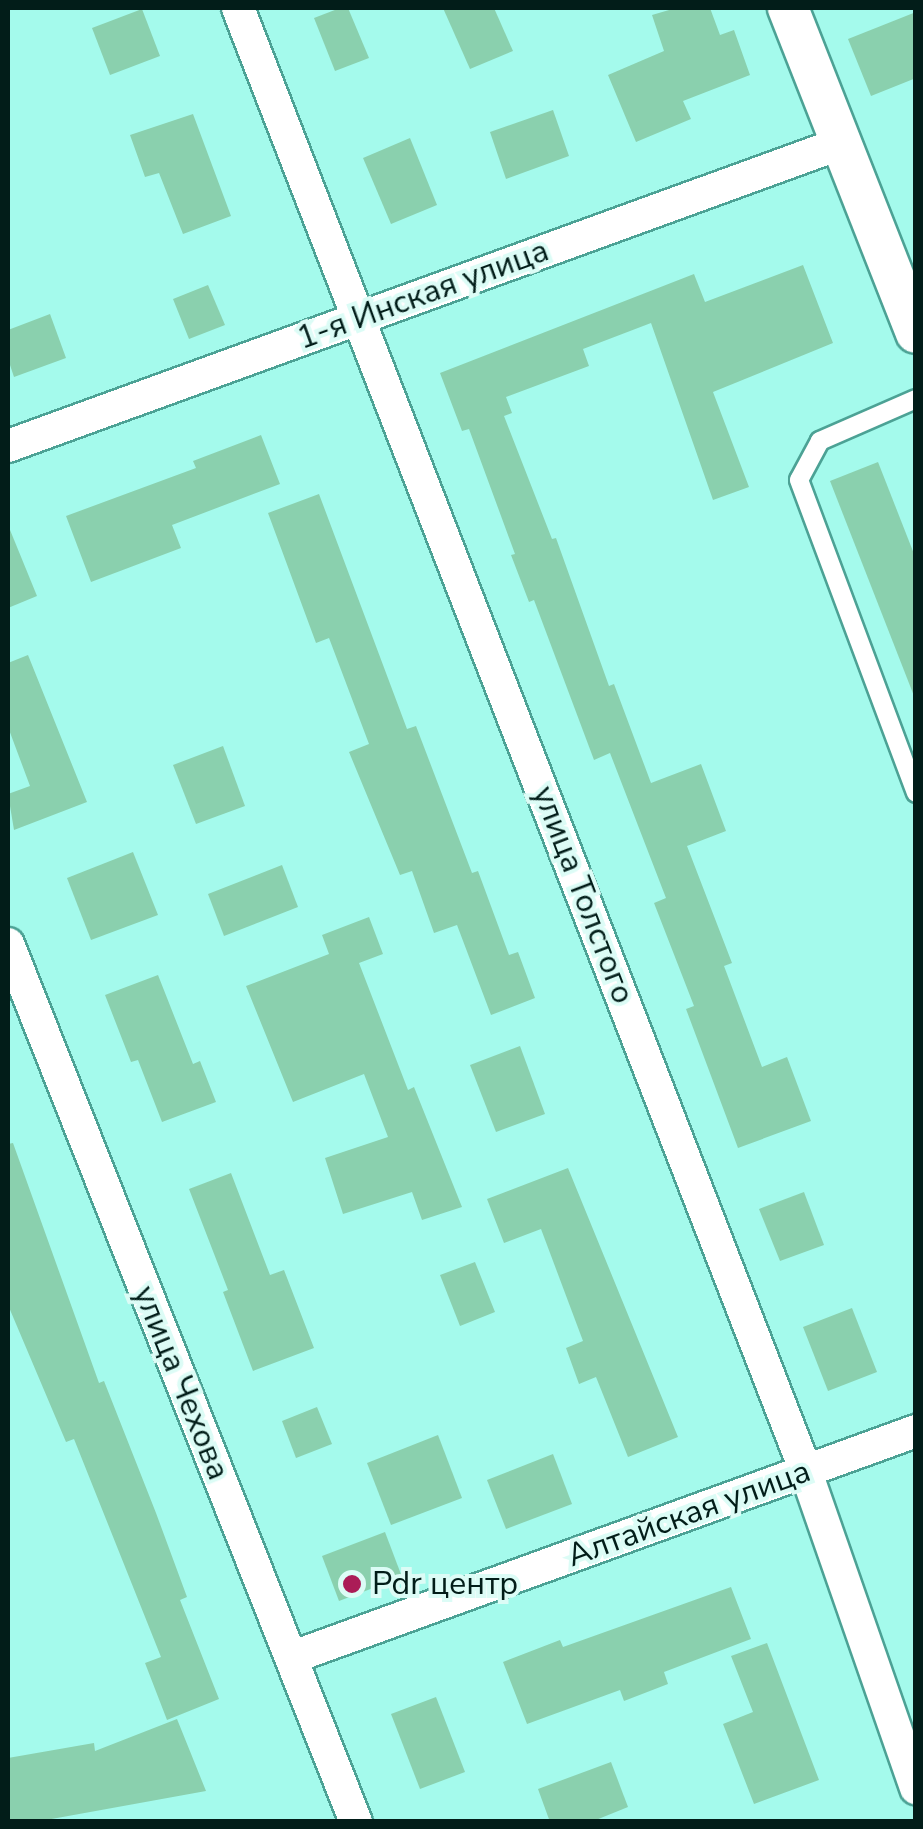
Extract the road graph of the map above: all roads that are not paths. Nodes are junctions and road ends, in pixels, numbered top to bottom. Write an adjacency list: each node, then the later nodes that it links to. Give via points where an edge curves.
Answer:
1 (238, 8): 4 (street, улица Толстого)
2 (788, 8): 3 (street)
3 (839, 144): 4 (street, 1-я Инская улица); 5 (street)
4 (360, 318): 7 (street, 1-я Инская улица); 11 (street, улица Толстого)
5 (916, 333)
6 (916, 399): 8 (lane, via 820,442 799,480)
7 (8, 446)
8 (916, 793)
9 (8, 944): 12 (street, улица Чехова)
10 (916, 1430): 11 (street, Алтайская улица)
11 (806, 1472): 12 (street, Алтайская улица); 13 (street, улица Толстого)
12 (293, 1657): 14 (street, улица Чехова)
13 (916, 1788)
14 (356, 1822)

